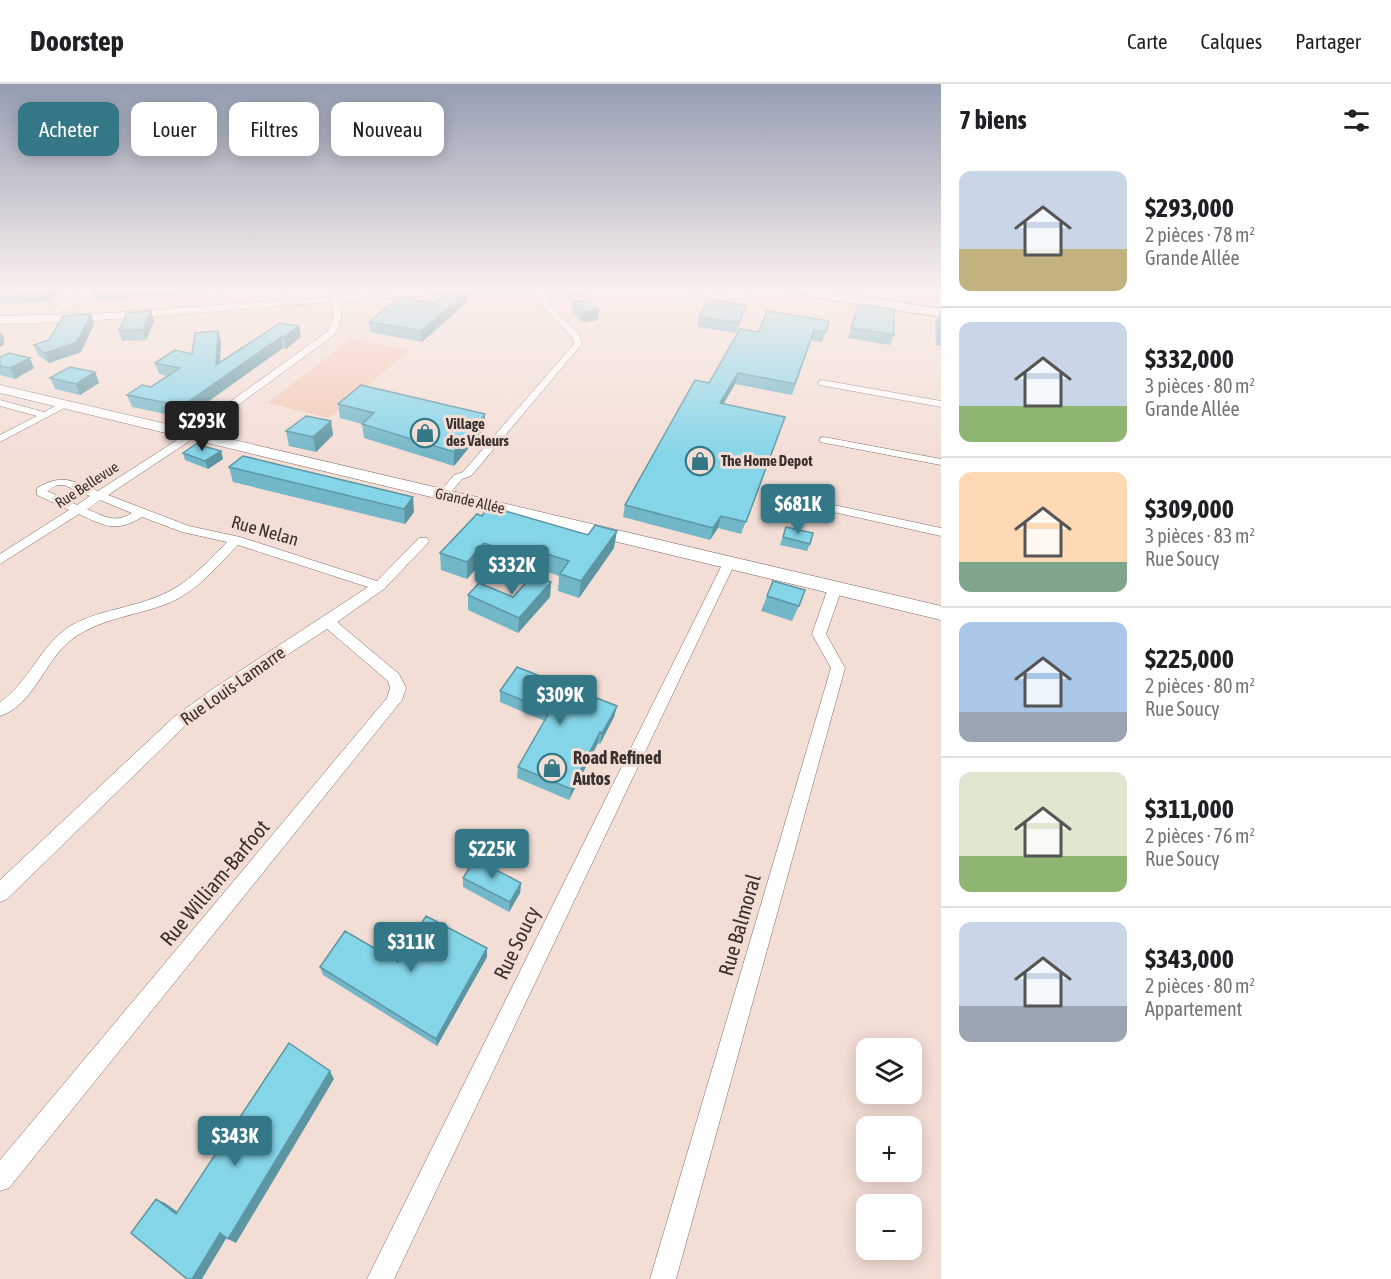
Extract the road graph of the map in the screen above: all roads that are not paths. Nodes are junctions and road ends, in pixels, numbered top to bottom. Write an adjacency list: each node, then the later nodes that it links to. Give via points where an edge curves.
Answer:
1 (315, 344): 9 (street, Rue Bellevue)
2 (578, 344): 14 (street, via 467,474 469,480)
3 (822, 383): 6 (street)
4 (0, 389): 7 (main road, Grande Allée)
5 (0, 403): 8 (street)
6 (941, 404)
7 (65, 405): 8 (street); 9 (main road, Grande Allée)
8 (45, 415): 10 (street)
9 (190, 435): 13 (street, Rue Bellevue); 14 (main road, Grande Allée)
10 (0, 439)
11 (824, 440): 12 (street)
12 (941, 462)
13 (102, 495): 16 (street, Rue Bellevue); 16 (street, Rue Nelan, via 66,482 55,482 41,490); 17 (street, Rue Nelan)
14 (449, 496): 22 (main road, Grande Allée)
15 (806, 503): 18 (street)
16 (78, 510): 17 (street, Rue Nelan, via 111,524 126,522); 21 (street, Rue Bellevue)
17 (141, 513): 19 (street, Rue Nelan, via 186,529)
18 (941, 532)
19 (236, 540): 23 (street, Rue Nelan); 27 (street, via 180,592 98,618 64,638 17,699)
20 (423, 541): 23 (street, Rue Louis-Lamarre)
21 (0, 560)
22 (729, 563): 24 (main road, Grande Allée); 30 (street, Rue Soucy)
23 (379, 586): 26 (street, Rue Louis-Lamarre)
24 (834, 588): 25 (main road, Grande Allée); 31 (street, Rue Balmoral, via 819,634 838,668)
25 (941, 613)
26 (328, 622): 28 (street, Rue Louis-Lamarre, via 180,720); 29 (street, Rue William-Barfoot, via 394,678 398,688 394,700)
27 (0, 710)
28 (0, 893)
29 (0, 1178)
30 (380, 1279)
31 (663, 1279)

